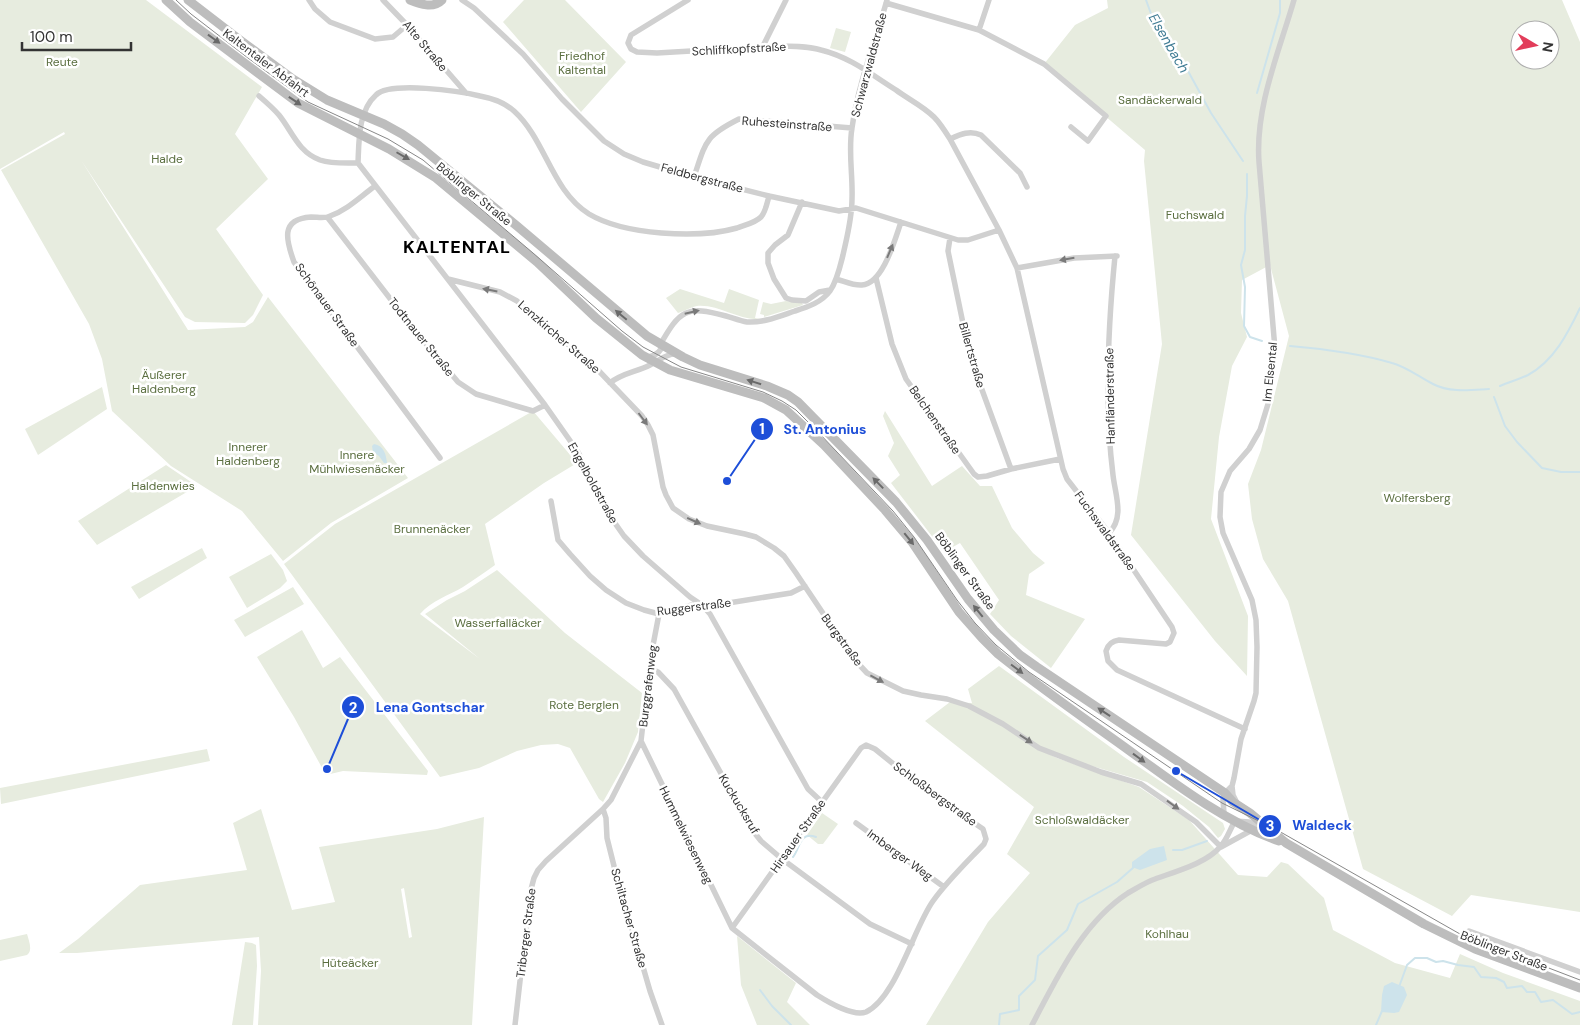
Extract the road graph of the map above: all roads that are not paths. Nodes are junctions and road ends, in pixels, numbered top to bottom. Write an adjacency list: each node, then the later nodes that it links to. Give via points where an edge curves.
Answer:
1 (166, 0): 22 (main road, Kaltentaler Abfahrt, one-way to 22, via 190,22 298,103)
2 (188, 0): 19 (main road, Böblinger Straße, via 293,79 327,100)
3 (309, 0): 13 (street, via 330,22 375,39 393,37)
4 (383, 0): 13 (street, Alte Straße)
5 (410, 0): 11 (main road, via 432,6)
6 (462, 0): 25 (street, Feldbergstraße, via 523,54 562,99 608,144 634,158)
7 (688, 0): 15 (street, Schliffkopfstraße, via 632,35 629,47 637,52 657,53)
8 (786, 0): 15 (street)
9 (989, 0): 14 (street)
10 (1294, 0): 55 (street, Im Elsental, via 1262,109 1259,141 1275,340 1268,404 1260,430 1224,481 1220,504 1223,533 1252,600 1256,620 1256,693)
11 (443, 1)
12 (886, 2): 14 (street); 16 (street, Schwarzwaldstraße)
13 (407, 25): 17 (street, Alte Straße)
14 (979, 30): 20 (street, via 1044,64 1106,116 1088,141)
15 (763, 46): 16 (street, Schliffkopfstraße, via 820,50 851,61)
16 (866, 71): 21 (street, Schwarzwaldstraße); 23 (street, Fuchswaldstraße, via 934,117)
17 (466, 93): 19 (street, via 427,88 390,89 375,96); 28 (street, via 498,102 512,110 530,130 569,196 589,214 616,224 636,230 677,233 732,229 761,217)
18 (259, 96): 24 (street, via 279,115 308,154 327,162)
19 (364, 116): 22 (street); 40 (main road, Böblinger Straße, one-way to 19, via 418,145)
20 (1071, 127)
21 (852, 128): 25 (street, Ruhesteinstraße, via 739,119 712,135); 30 (street, Schwarzwaldstraße)
22 (359, 134): 24 (street); 42 (main road, Böblinger Straße, one-way to 42, via 405,157 448,187 538,262 596,318)
23 (950, 139): 27 (street, via 968,132 981,135 1020,173); 33 (street, Fuchswaldstraße)
24 (358, 163): 26 (street, Engelboldstraße)
25 (694, 177): 28 (street, Feldbergstraße)
26 (375, 186): 31 (street, Schönauer Straße, via 346,209); 37 (street, Engelboldstraße)
27 (1027, 187)
28 (769, 196): 29 (street, Feldbergstraße)
29 (802, 202): 30 (street, Feldbergstraße, via 839,211); 39 (street, via 788,235 768,253 768,263 786,298 806,301 819,292)
30 (851, 210): 32 (street, Feldbergstraße, via 856,208); 38 (street, Schwarzwaldstraße)
31 (328, 218): 45 (street, Todtnauer Straße, via 458,382 476,394 533,411); 46 (street, Schönauer Straße, via 301,219 290,226 286,237 294,262)
32 (901, 222): 34 (street, Feldbergstraße); 36 (street, one-way to 32, via 890,254)
33 (999, 230): 34 (street, Feldbergstraße, via 968,240); 35 (street, Fuchswaldstraße)
34 (950, 238): 48 (street, Billertstraße, via 948,251 965,341)
35 (1017, 268): 47 (street, Fuchswaldstraße); 50 (street, Hanfländerstraße, one-way to 35, via 1115,527 1118,507 1110,449 1108,376 1117,256 1074,258)
36 (876, 278): 38 (street, via 871,283 860,285); 48 (street, Belchenstraße, via 892,344 906,379 974,474 983,477)
37 (447, 279): 44 (street, Lenzkircher Straße, one-way to 37, via 518,301 500,292); 45 (street, Engelboldstraße)
38 (836, 279): 39 (street, Schwarzwaldstraße)
39 (830, 290): 40 (street, Schwarzwaldstraße, one-way to 39, via 674,323 688,312 705,310 746,322 762,321 806,308)
40 (660, 345): 41 (main road, Böblinger Straße); 42 (street, via 661,349)
41 (673, 354): 42 (street); 43 (street, via 668,361); 58 (main road, Böblinger Straße, one-way to 41, via 1037,667 1005,642 968,599 896,502 798,402 778,390)
42 (651, 360): 43 (main road, Böblinger Straße); 44 (street)
43 (670, 370): 61 (main road, Böblinger Straße, one-way to 61, via 764,398 786,410 885,510 916,547 959,612 998,654 1158,772)
44 (610, 383): 51 (street, Burgstraße, one-way to 51, via 642,416 653,435 663,487 673,508 698,523 745,534 766,543 784,556)
45 (545, 405): 52 (street, Engelboldstraße, via 578,452 605,509 624,536)
46 (440, 458)
47 (1060, 459): 48 (street, Belchenstraße); 50 (street, Fuchswaldstraße, via 1067,479)
48 (1011, 469)
49 (551, 501): 53 (street, Ruggerstraße, via 558,540 590,576 626,603)
50 (1109, 533): 55 (street, Fuchswaldstraße, via 1174,633 1166,644 1115,640 1106,651 1108,661 1117,670)
51 (804, 586): 52 (street, Ruggerstraße, via 791,593); 67 (street, Burgstraße, one-way to 67, via 852,658 867,673 904,691 969,706 1040,748 1141,784 1196,822)
52 (702, 605): 53 (street, Ruggerstraße); 59 (street, Engelboldstraße, via 808,789)
53 (659, 614): 54 (street, Burggrafenweg)
54 (649, 668): 56 (street, Burggrafenweg); 68 (street, Kuckucksruf, via 658,672 674,689 753,832)
55 (1245, 729): 58 (street)
56 (641, 741): 60 (street, Burggrafenweg, via 611,800); 71 (street, Hummelwiesenweg)
57 (866, 745): 59 (street, Hirsauer Straße); 69 (street, Schloßbergstraße, via 984,829 984,844)
58 (1229, 794): 61 (street, via 1222,803); 65 (main road, Böblinger Straße)
59 (822, 802): 68 (street, Hirsauer Straße)
60 (603, 809): 81 (street, Triberger Straße, via 546,861 534,878); 82 (street, Schiltacher Straße, via 606,838)
61 (1224, 814): 62 (main road, Böblinger Straße)
62 (1235, 821): 64 (main road, Böblinger Straße); 65 (street, Böblinger Straße, via 1249,822); 67 (street)
63 (856, 823): 69 (street, Imberger Weg)
64 (1252, 830): 66 (main road, Böblinger Straße); 67 (street)
65 (1269, 830): 66 (main road, Böblinger Straße)
66 (1286, 844): 70 (main road, Böblinger Straße)
67 (1221, 846): 83 (street, via 1214,854 1127,894 1100,917 1078,944)
68 (782, 859): 71 (street, Hirsauer Straße); 73 (street, Kuckucksruf, via 870,924)
69 (944, 887): 73 (street, Schloßbergstraße, via 932,902)
70 (1424, 924): 76 (main road, Böblinger Straße); 80 (main road, Böblinger Straße, via 1431,933 1456,946)
71 (732, 928): 73 (street, Schloßbergstraße, via 817,995 860,1013 866,1012 886,993)
72 (1469, 931): 74 (street, Böblinger Straße)
73 (912, 944)
74 (1508, 946): 75 (street); 78 (street, Böblinger Straße)
75 (1506, 952): 76 (street); 77 (street)
76 (1492, 955): 77 (main road, Böblinger Straße)
77 (1513, 963): 79 (main road, Böblinger Straße)
78 (1580, 972)
79 (1580, 988)
80 (1580, 994)
81 (515, 1025)
82 (662, 1025)
83 (1032, 1025)

